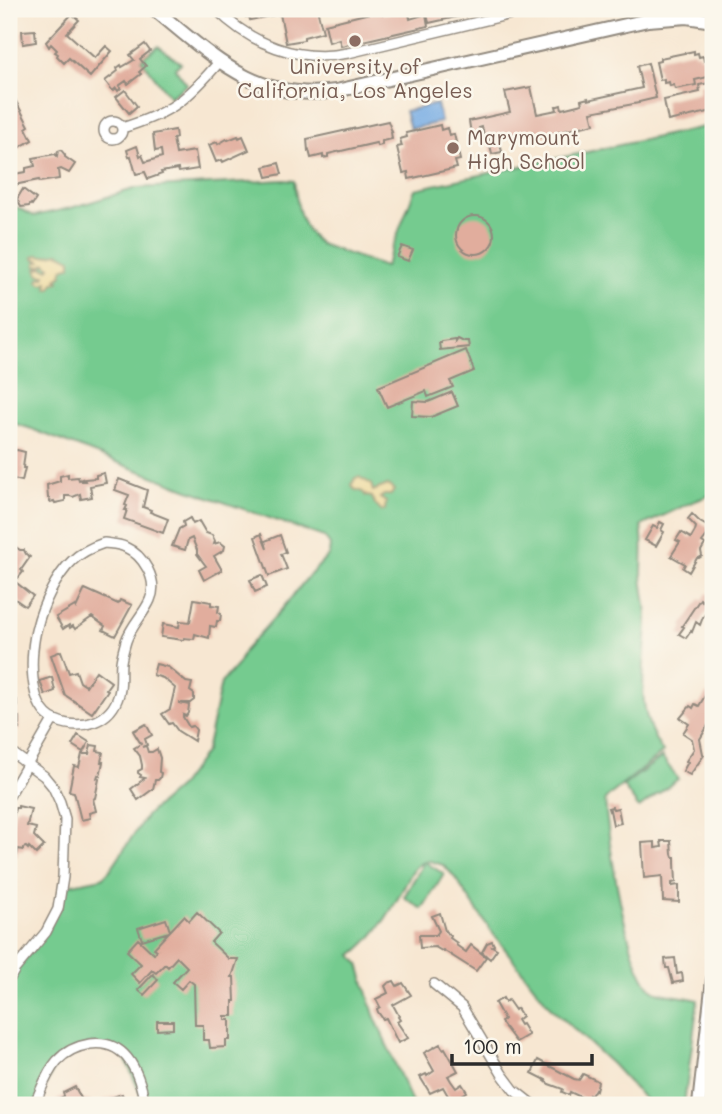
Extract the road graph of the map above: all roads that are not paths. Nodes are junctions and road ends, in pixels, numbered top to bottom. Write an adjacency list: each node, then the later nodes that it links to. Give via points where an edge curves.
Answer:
1 (154, 9): 5 (main road)
2 (216, 9): 3 (street, via 244,33 270,46 324,56)
3 (532, 9)
4 (713, 21): 5 (main road, via 687,17 648,20 321,94 265,86)
5 (220, 61): 6 (street, via 179,103)
6 (122, 128)
7 (53, 720): 7 (street, via 87,725 101,719 119,696 125,644 152,597 146,565 122,545 104,543 82,553 70,562 50,592 32,656 35,694 41,709); 9 (street)
8 (9, 753): 9 (street)
9 (27, 764): 10 (street); 12 (street, via 44,776 60,802 65,819 64,877 52,922)
10 (9, 796)
11 (713, 979): 17 (main road)
12 (9, 980)
13 (434, 984): 16 (street, via 461,1007 502,1074)
14 (34, 1105): 15 (street, via 60,1058 83,1045 105,1043 117,1048 133,1066)
15 (145, 1105)
16 (533, 1105)
17 (699, 1105)

